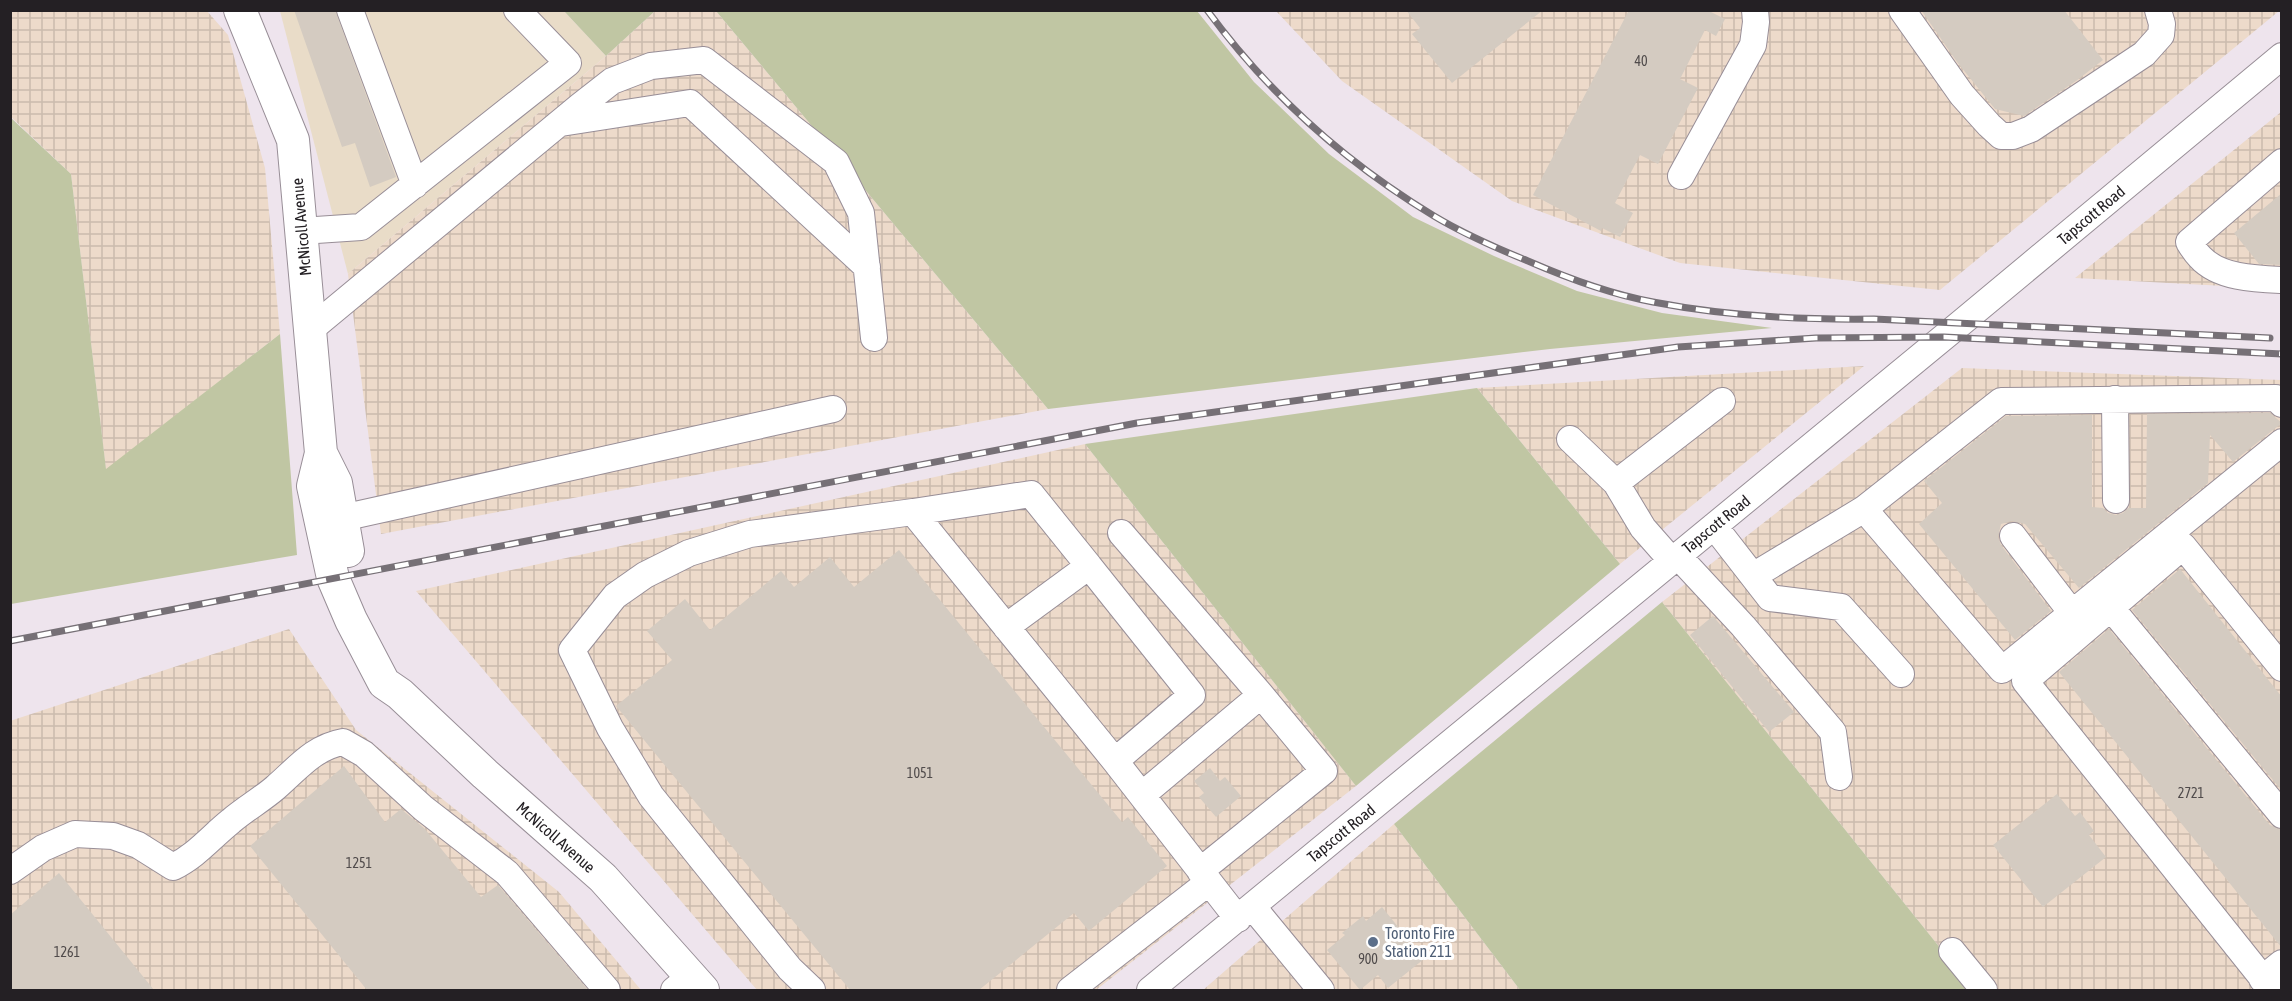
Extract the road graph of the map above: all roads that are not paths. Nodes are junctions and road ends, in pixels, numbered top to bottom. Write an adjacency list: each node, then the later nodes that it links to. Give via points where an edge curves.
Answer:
1 (240, 10): 12 (main road, McNicoll Avenue, via 293,140)
2 (350, 10): 11 (street)
3 (517, 10): 11 (street, via 568,63)
4 (1755, 10): 10 (street, via 1752,45)
5 (1902, 10): 6 (street, via 1989,125 2001,136 2013,136 2031,129 2144,54 2161,35)
6 (2158, 10)
7 (2282, 56): 29 (street, Tapscott Road)
8 (559, 123): 13 (street, via 690,103); 13 (street, via 612,81 651,66 704,60 836,162 861,213); 15 (street)
9 (2282, 162): 14 (street, via 2189,242 2201,258 2217,269)
10 (1681, 176)
11 (415, 185): 12 (street, via 361,227)
12 (301, 231): 15 (main road, McNicoll Avenue)
13 (867, 267): 16 (street)
14 (2282, 280)
15 (312, 329): 23 (main road, McNicoll Avenue)
16 (874, 338)
17 (2115, 399): 19 (street, via 2276,398); 25 (street); 26 (street, via 2001,401)
18 (1722, 400): 24 (street)
19 (2282, 404)
20 (833, 409): 28 (street)
21 (1570, 439): 24 (street)
22 (2282, 442): 36 (street)
23 (321, 453): 28 (main road, McNicoll Avenue, via 336,483); 40 (main road, McNicoll Avenue, via 313,486 333,578 384,683)
24 (1616, 483): 32 (street, via 1642,528)
25 (2116, 500)
26 (1864, 509): 34 (street); 36 (street, via 2002,669)
27 (913, 512): 33 (street, via 1031,494); 37 (street); 54 (street, via 750,534 689,553 645,575 615,596 572,650 610,728 651,796 790,969)
28 (342, 518): 40 (main road, McNicoll Avenue, via 352,574 403,672)
29 (1714, 526): 32 (street, Tapscott Road); 34 (street)
30 (1121, 533): 41 (street)
31 (2013, 536): 36 (street)
32 (1675, 558): 43 (street, via 1743,626 1833,732); 49 (street, Tapscott Road)
33 (1089, 566): 37 (street); 42 (street, via 1192,695)
34 (1753, 576): 39 (street, via 1770,598 1841,607)
35 (2111, 608): 38 (street, via 2183,546); 46 (street); 51 (street, via 2025,681)
36 (2072, 613)
37 (1006, 627): 42 (street)
38 (2282, 668)
39 (1901, 674)
40 (400, 694): 52 (main road, McNicoll Avenue, via 603,878)
41 (1261, 695): 45 (street); 48 (street, via 1324,771)
42 (1115, 761): 45 (street)
43 (1839, 777)
44 (2086, 783): 51 (street)
45 (1142, 795): 48 (street)
46 (2282, 815)
47 (10, 871): 53 (street, via 43,848 75,834 113,836 138,845 173,867 189,860 327,745 343,742 364,754 423,808 507,873)
48 (1205, 876): 49 (street); 55 (street)
49 (1245, 913): 56 (street, Tapscott Road); 57 (street)
50 (1952, 951): 58 (street)
51 (2267, 981)
52 (689, 986)
53 (607, 990)
54 (812, 990)
55 (1070, 990)
56 (1150, 990)
57 (1321, 990)
58 (1984, 990)

